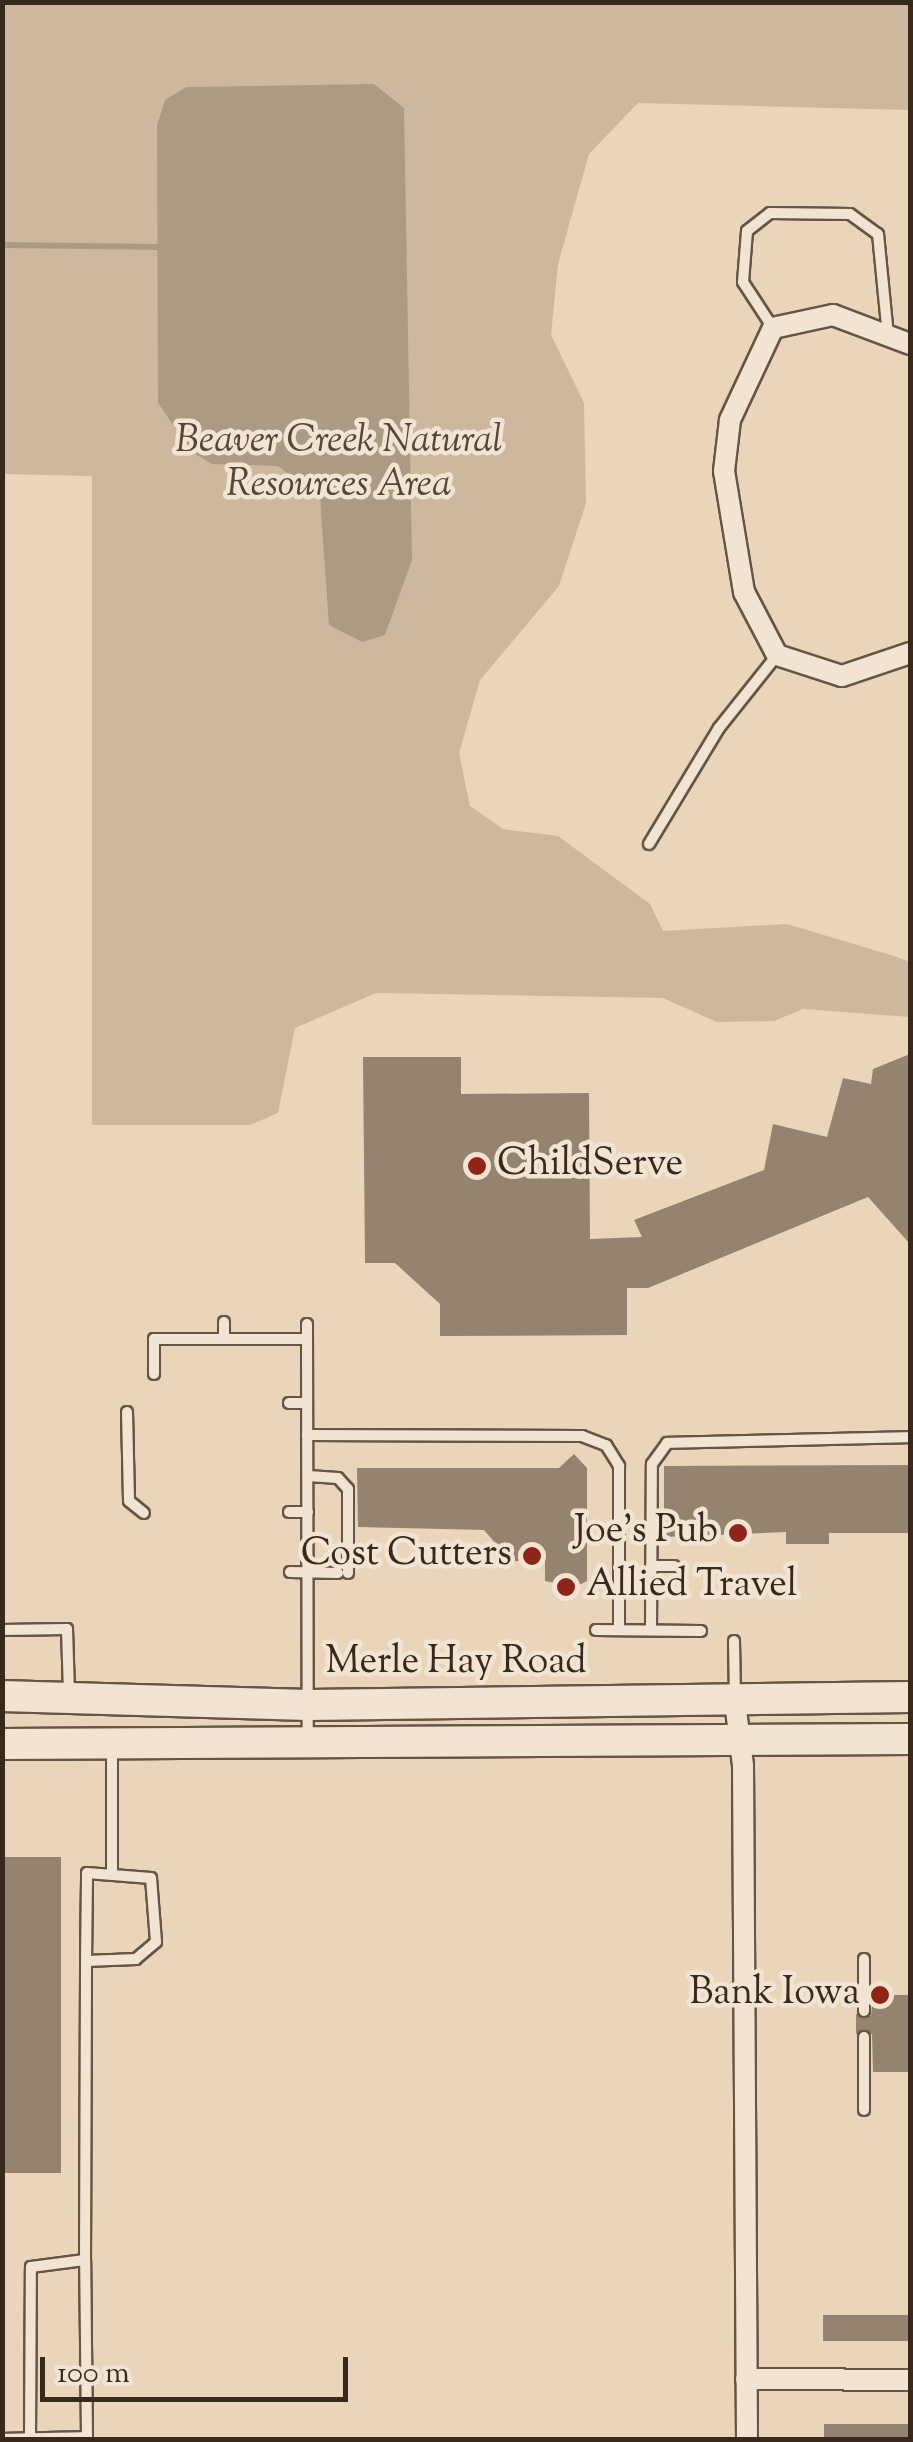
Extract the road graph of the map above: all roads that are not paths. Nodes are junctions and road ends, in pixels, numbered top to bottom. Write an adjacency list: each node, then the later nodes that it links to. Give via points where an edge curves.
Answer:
1 (773, 328): 2 (street, via 816,314); 2 (lane, via 744,282 747,231 770,213 850,214 878,234); 5 (street, via 736,404 724,472 744,592)
2 (888, 336): 3 (street)
3 (910, 344)
4 (910, 653): 5 (street, via 842,676)
5 (777, 655): 6 (lane, via 719,728)
6 (649, 844)
7 (169, 1322): 10 (lane)
8 (224, 1322): 11 (lane)
9 (307, 1324): 12 (lane)
10 (169, 1339): 11 (lane); 13 (lane, via 154,1339)
11 (224, 1339): 12 (lane)
12 (307, 1339): 15 (lane)
13 (154, 1374)
14 (289, 1403): 15 (lane)
15 (308, 1403): 17 (lane)
16 (127, 1412): 22 (lane, via 129,1501)
17 (308, 1435): 19 (lane); 29 (lane, via 582,1436 606,1445 619,1466)
18 (910, 1438): 23 (lane, via 676,1437 652,1464)
19 (308, 1476): 21 (lane); 26 (lane, via 338,1478 348,1489 343,1573)
20 (289, 1512): 21 (lane)
21 (308, 1512): 26 (lane)
22 (144, 1513)
23 (652, 1566): 24 (lane); 30 (lane)
24 (674, 1566)
25 (290, 1572): 26 (lane)
26 (308, 1573): 37 (lane)
27 (2, 1630): 34 (lane, via 67,1630)
28 (596, 1630): 29 (lane)
29 (619, 1630): 30 (lane)
30 (652, 1630): 31 (lane)
31 (701, 1631)
32 (734, 1641): 36 (lane)
33 (2, 1696): 34 (main road, Merle Hay Road)
34 (69, 1696): 37 (main road, Merle Hay Road)
35 (910, 1697): 36 (main road, Merle Hay Road)
36 (734, 1702): 37 (main road, Merle Hay Road); 38 (street)
37 (308, 1705): 39 (lane)
38 (741, 1737): 39 (main road, Merle Hay Road); 40 (main road, Merle Hay Road); 50 (street)
39 (308, 1738): 41 (main road, Merle Hay Road)
40 (910, 1739)
41 (112, 1743): 42 (main road, Merle Hay Road); 43 (lane)
42 (2, 1744)
43 (112, 1872): 45 (lane, via 87,1874); 45 (lane, via 151,1878 156,1942 136,1959)
44 (864, 1959): 46 (lane)
45 (86, 1961): 49 (lane)
46 (864, 2011)
47 (864, 2036): 48 (lane)
48 (864, 2110)
49 (85, 2260): 52 (lane); 54 (lane, via 31,2267)
50 (746, 2379): 51 (street); 55 (street)
51 (910, 2380)
52 (87, 2438): 54 (lane)
53 (2, 2439): 54 (lane)
54 (30, 2439)
55 (747, 2440)

